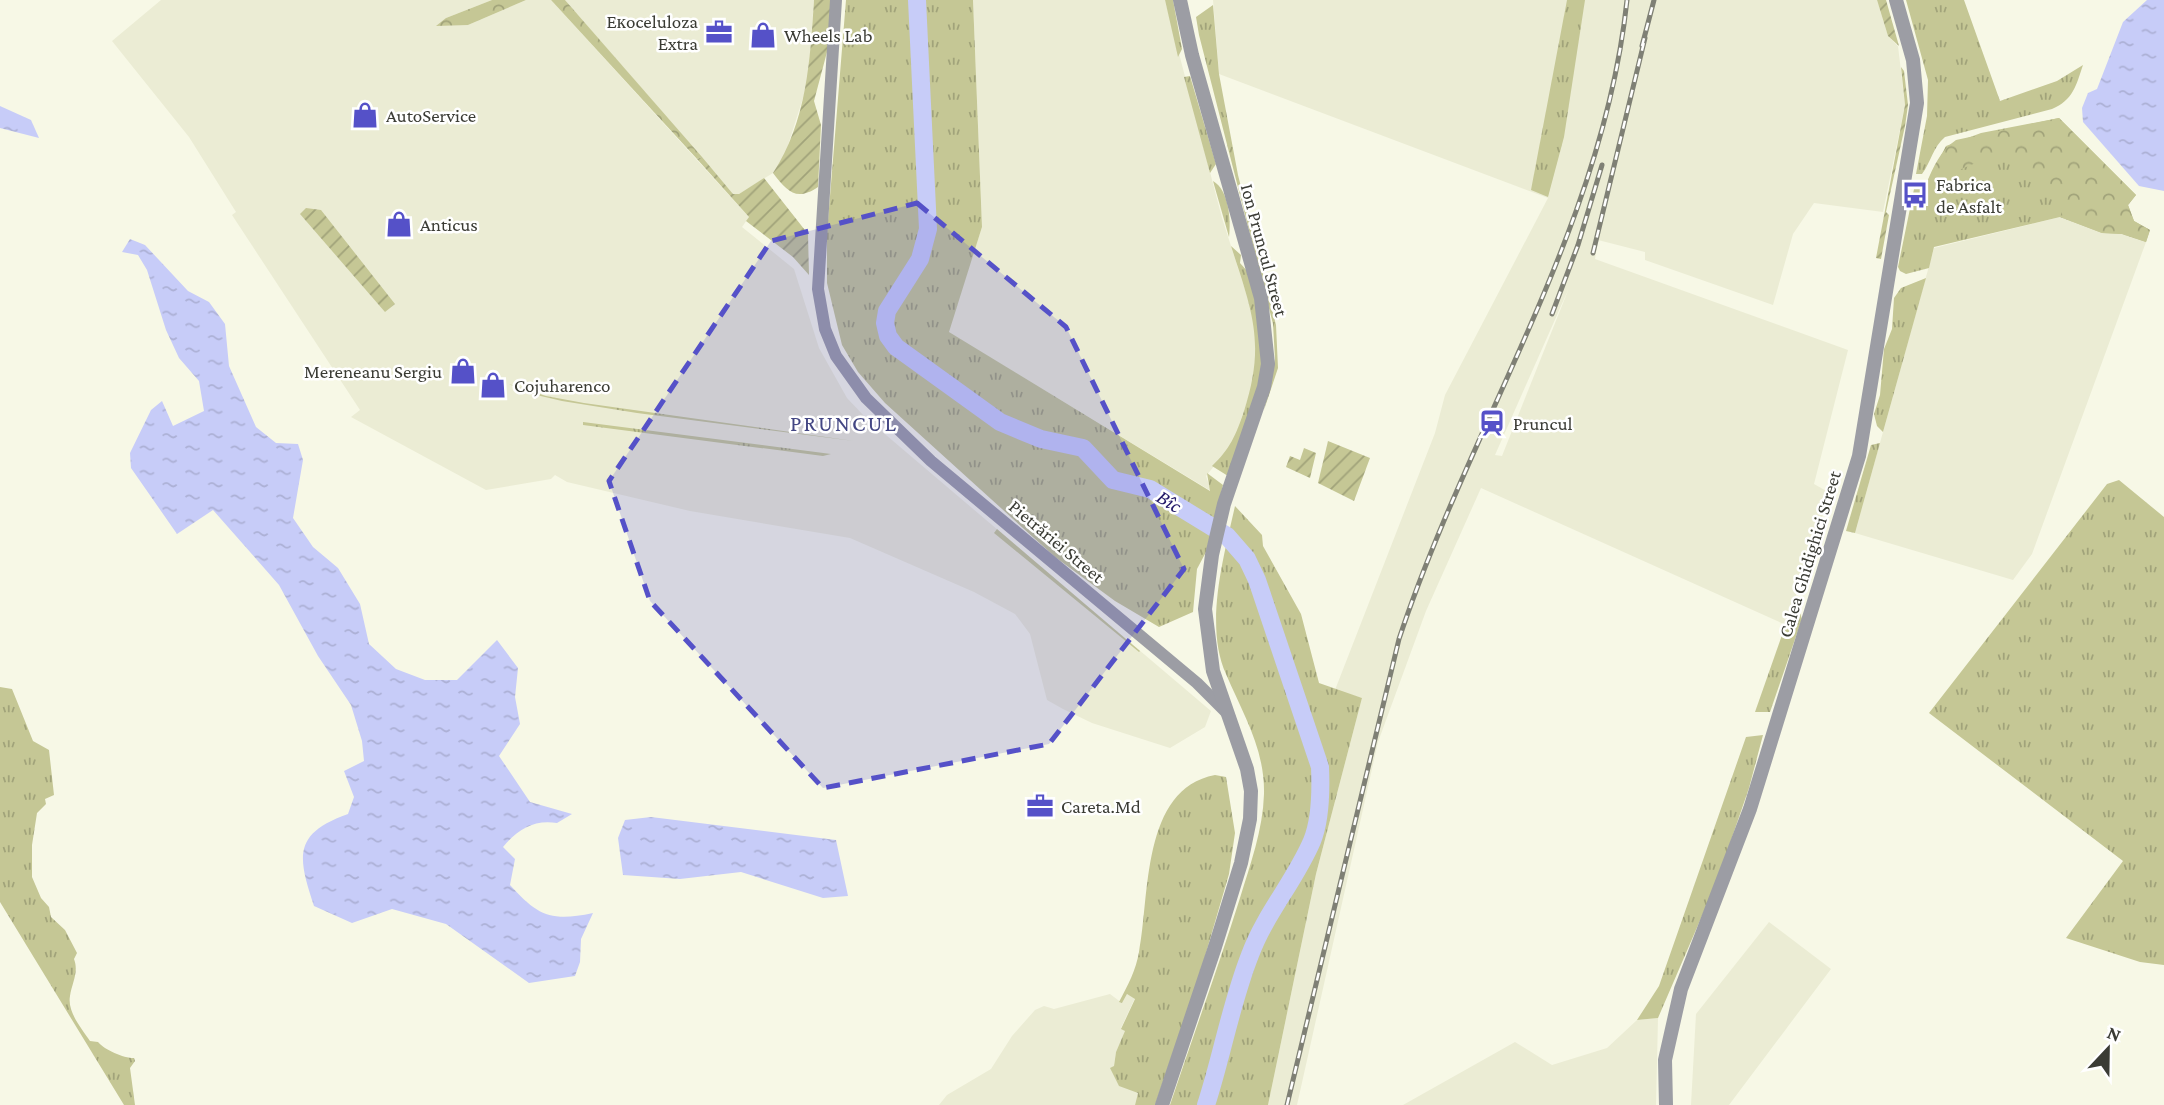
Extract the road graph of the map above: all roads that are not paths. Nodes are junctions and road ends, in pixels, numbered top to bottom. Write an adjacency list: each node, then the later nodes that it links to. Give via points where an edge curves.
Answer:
1 (836, 0): 4 (street, Pietrăriei Street, via 818,289 825,329 836,356 866,398 931,461 1198,683)
2 (1180, 0): 4 (street, Ion Pruncul Street, via 1261,298 1268,341 1264,387 1224,504 1205,609 1213,671)
3 (1896, 0): 6 (street, Calea Ghidighici Street, via 1911,50 1917,103 1859,456 1750,809 1678,1000 1665,1060)
4 (1228, 715): 5 (street, Pietrăriei Street, via 1247,769 1250,819 1230,899)
5 (1162, 1105)
6 (1665, 1105)

